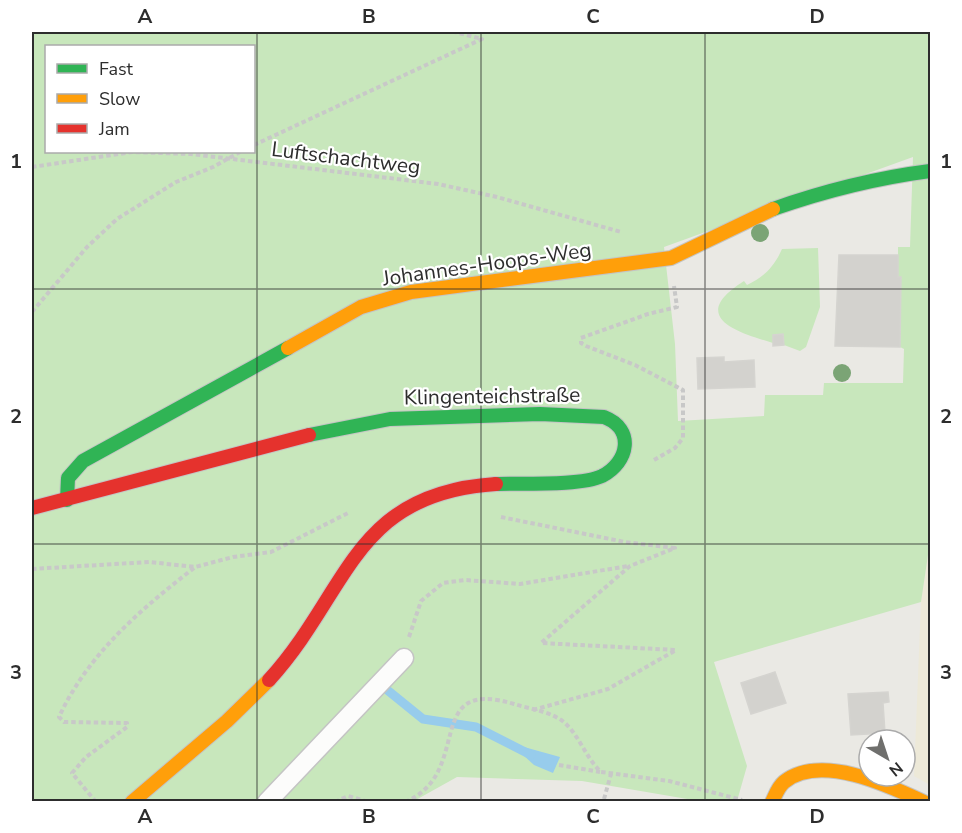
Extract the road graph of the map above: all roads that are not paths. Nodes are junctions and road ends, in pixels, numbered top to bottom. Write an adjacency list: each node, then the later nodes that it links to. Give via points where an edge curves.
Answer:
1 (930, 171): 2 (street, Johannes-Hoops-Weg, via 885,177 806,197 762,213 671,258 411,292 361,307 83,461 68,478)
2 (67, 500): 3 (street, Klingenteichstraße); 5 (street, Klingenteichstraße, via 292,438 390,419 574,414 609,419 625,437 621,459 614,470 600,477 454,491 423,500 387,521 356,552 279,669 229,719)
3 (32, 508)
4 (404, 658): 6 (lane)
5 (132, 801)
6 (267, 801)
7 (771, 801): 8 (street, via 785,778 811,770 861,778)
8 (924, 801)

